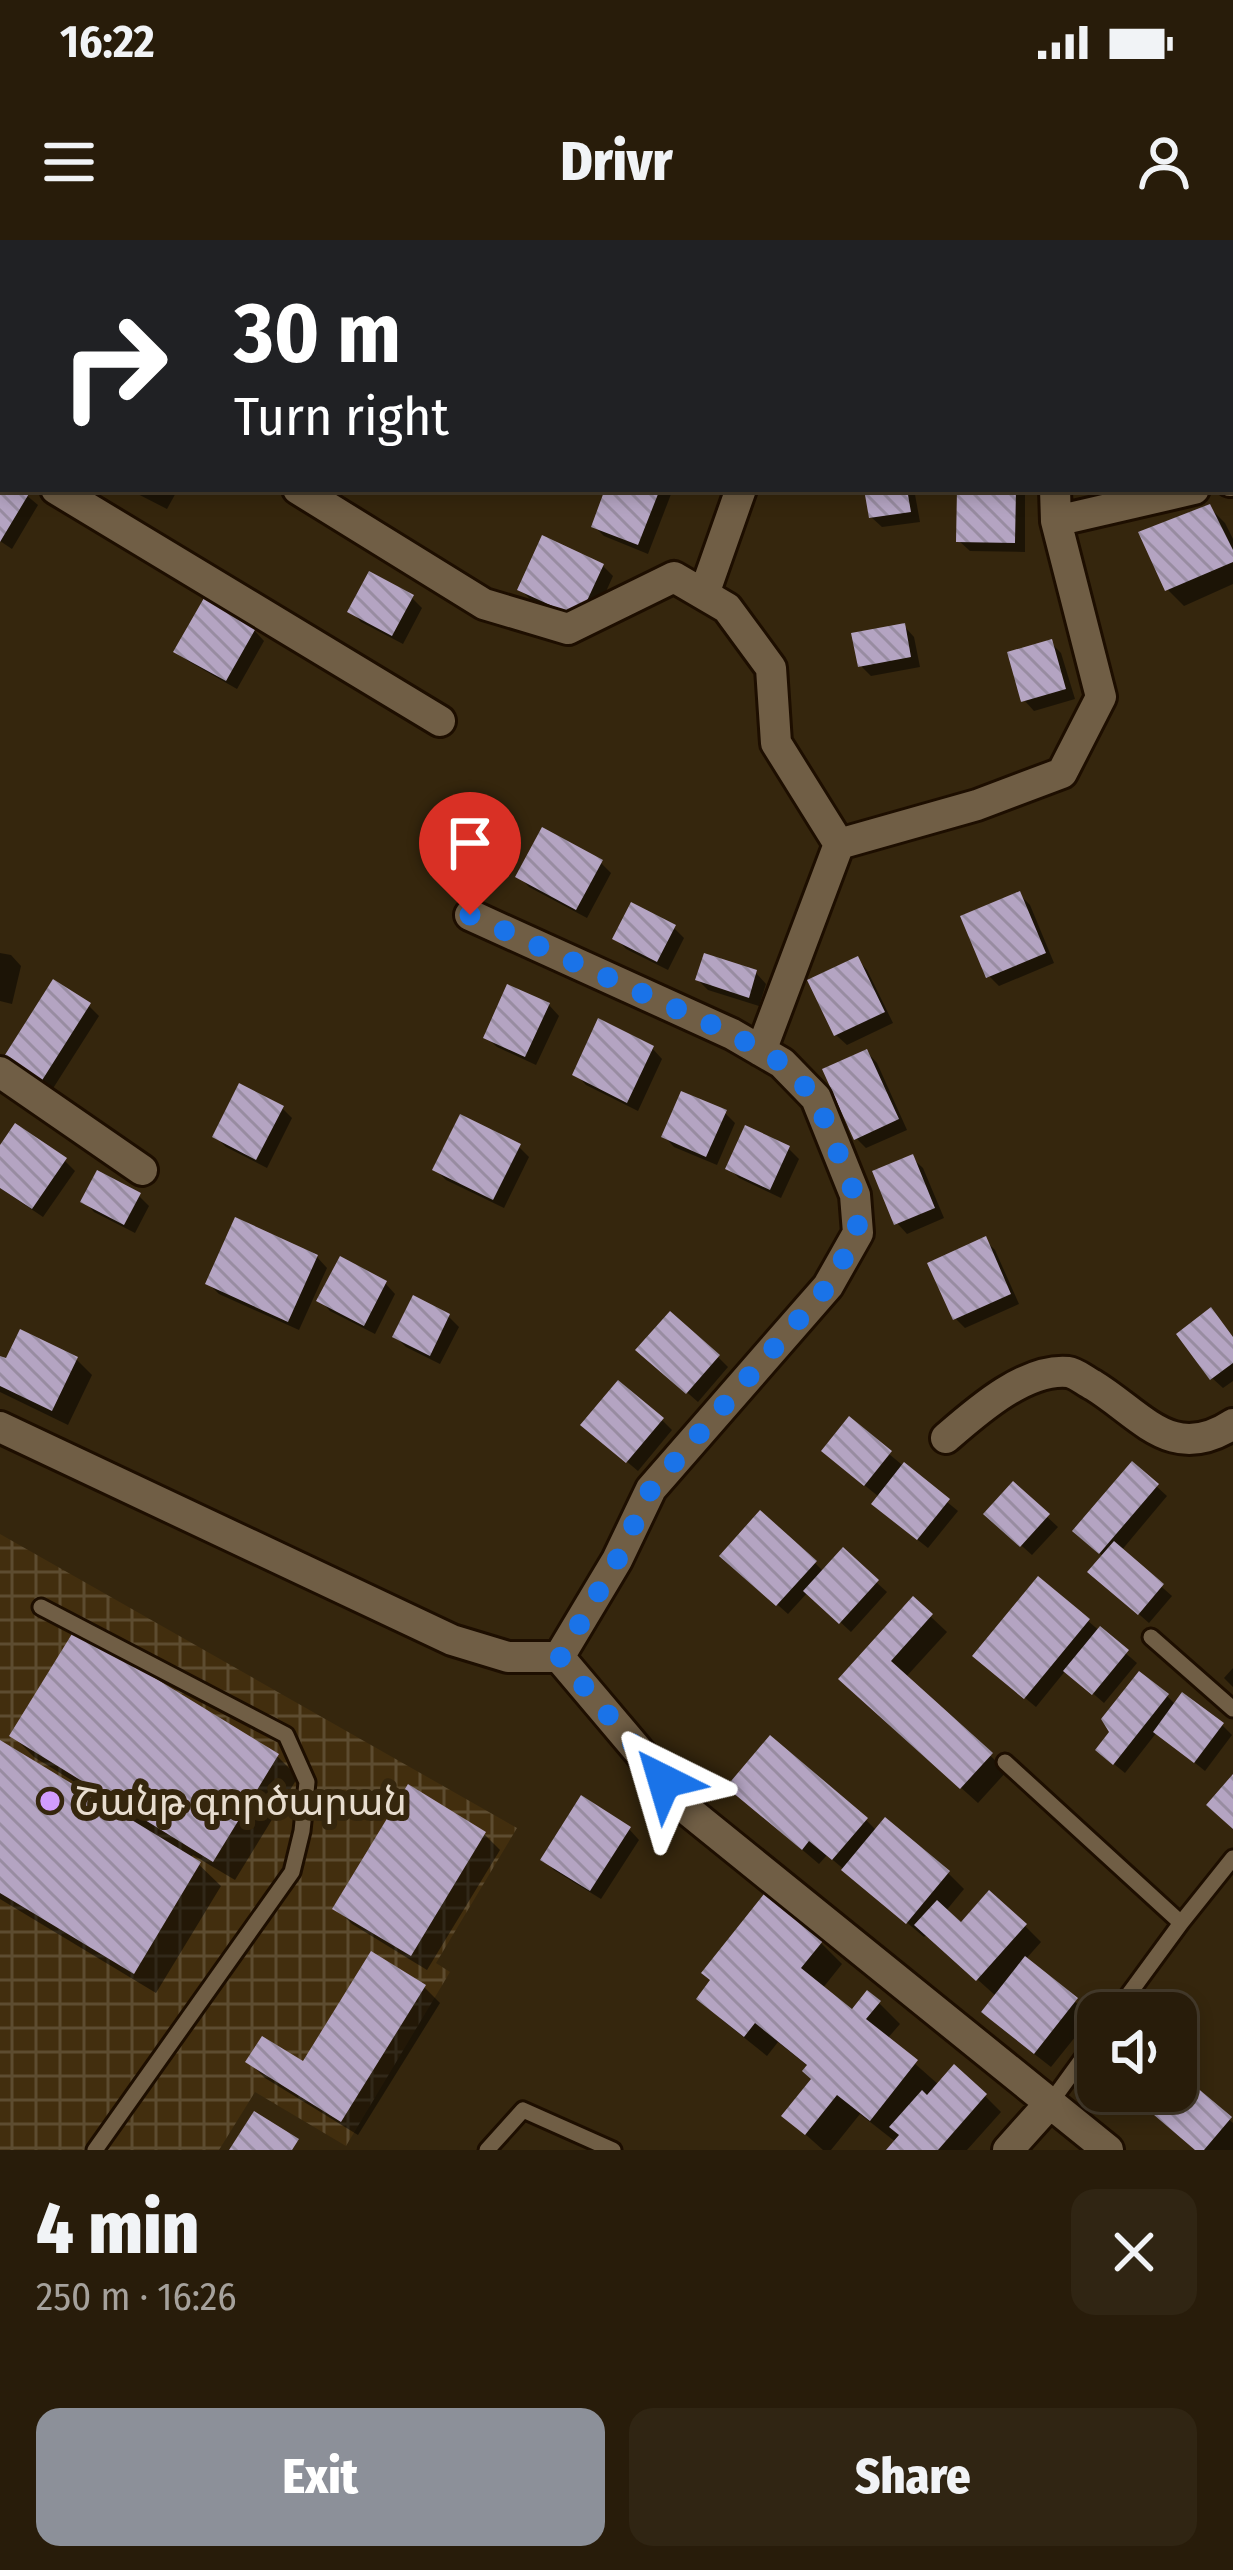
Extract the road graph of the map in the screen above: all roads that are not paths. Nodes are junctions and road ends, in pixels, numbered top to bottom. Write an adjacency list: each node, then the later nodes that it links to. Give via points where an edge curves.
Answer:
1 (61, 492): 8 (street)
2 (303, 492): 7 (street, via 484,604 568,629 674,577)
3 (740, 492): 7 (street)
4 (1054, 492): 6 (street)
5 (1181, 492): 6 (street)
6 (1056, 520): 9 (street, via 1101,697 1063,773)
7 (704, 594): 9 (street, via 727,608 771,668 776,743)
8 (440, 721)
9 (839, 844): 11 (street)
10 (470, 915): 11 (street)
11 (761, 1051): 19 (street, via 816,1098 855,1195 858,1233 828,1286 651,1489)
12 (0, 1072): 13 (street)
13 (142, 1169)
14 (1233, 1424): 16 (street, via 1186,1441 1148,1427 1071,1372 1040,1376 992,1399)
15 (0, 1427): 19 (street, via 452,1640 508,1657)
16 (946, 1438)
17 (41, 1607): 27 (lane, via 286,1735 307,1782 292,1872)
18 (1151, 1637): 20 (lane)
19 (560, 1658): 26 (street, via 690,1812)
20 (1233, 1709)
21 (1005, 1762): 23 (lane)
22 (1233, 1858): 23 (lane)
23 (1181, 1923): 24 (lane)
24 (1130, 1992)
25 (1077, 2066): 26 (lane)
26 (1051, 2102): 30 (street); 31 (street)
27 (95, 2150)
28 (487, 2150): 29 (lane, via 523,2110)
29 (613, 2150)
30 (1008, 2150)
31 (1108, 2150)

